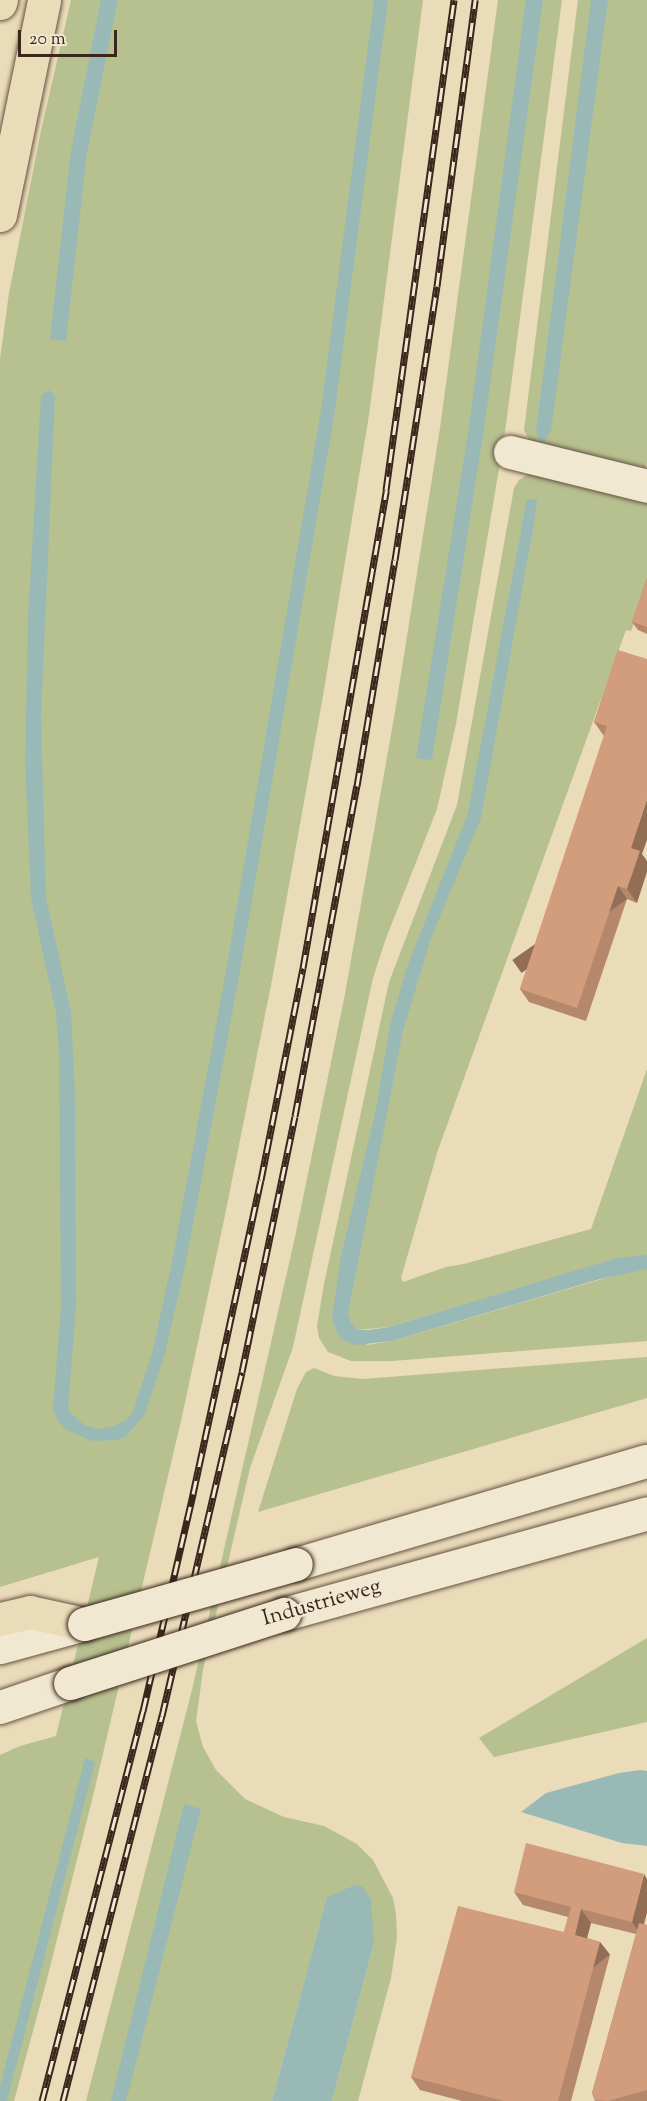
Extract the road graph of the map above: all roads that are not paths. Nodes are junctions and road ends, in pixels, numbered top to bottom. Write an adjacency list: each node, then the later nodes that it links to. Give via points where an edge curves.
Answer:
1 (44, 0): 2 (highway)
2 (0, 215)
3 (510, 452): 4 (main road)
4 (647, 486)
5 (647, 1461): 8 (main road, Industrieweg, bridge)
6 (647, 1513): 10 (main road, Industrieweg, bridge, via 284,1614)
7 (0, 1620): 8 (highway, via 30,1612)
8 (84, 1624): 9 (main road, Industrieweg)
9 (0, 1647)
10 (0, 1707)

